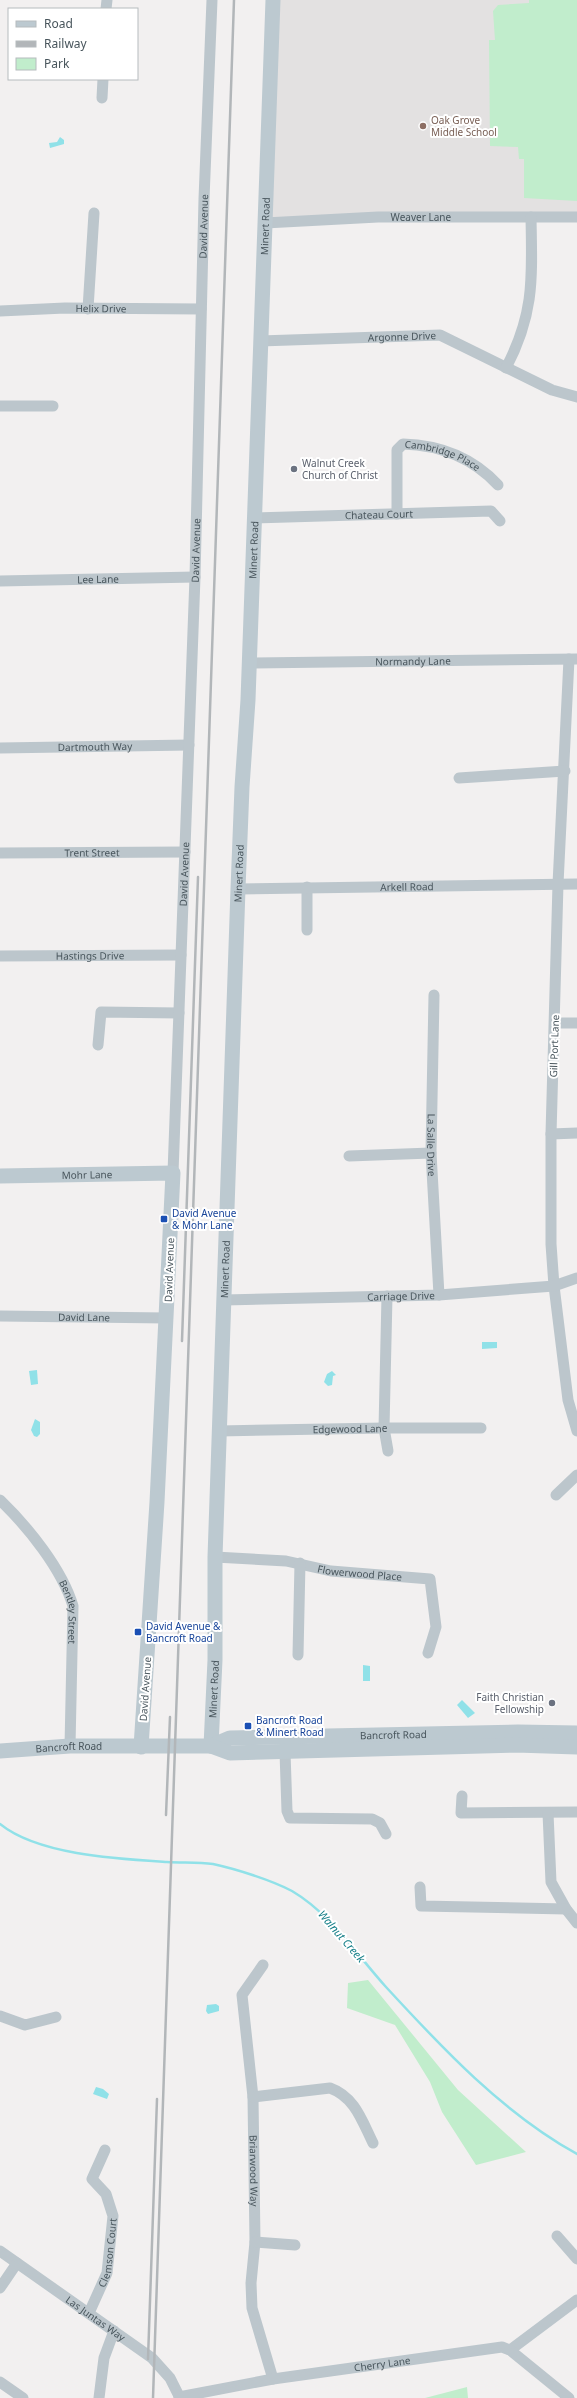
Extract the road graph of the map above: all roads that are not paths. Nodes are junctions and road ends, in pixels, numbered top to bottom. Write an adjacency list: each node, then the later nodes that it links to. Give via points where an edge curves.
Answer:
1 (212, 0): 10 (street, David Avenue)
2 (273, 0): 8 (street, Minert Road)
3 (103, 80): 4 (street)
4 (102, 98)
5 (94, 213): 9 (street)
6 (531, 217): 7 (street, Weaver Lane); 8 (street, Weaver Lane, via 378,217); 13 (street, via 532,282 529,308 523,332)
7 (577, 217)
8 (265, 223): 12 (street, Minert Road)
9 (88, 309): 10 (street, Helix Drive); 11 (street, Helix Drive)
10 (201, 309): 21 (street, David Avenue)
11 (0, 311)
12 (260, 341): 13 (street, Argonne Drive, via 440,335); 19 (street, Minert Road)
13 (506, 368): 14 (street, Argonne Drive, via 552,390)
14 (577, 398)
15 (0, 406): 16 (street)
16 (53, 406)
17 (498, 485): 18 (street, Cambridge Place, via 486,472 452,452 424,444 403,444 397,450)
18 (397, 514): 19 (street, Chateau Court); 20 (street, Chateau Court, via 491,511)
19 (254, 518): 24 (street, Minert Road)
20 (500, 520)
21 (195, 577): 22 (street, Lee Lane); 25 (street, David Avenue)
22 (0, 581)
23 (573, 659): 24 (street, Normandy Lane); 27 (street, Gill Port Lane)
24 (250, 663): 34 (street, Minert Road)
25 (189, 745): 26 (street, Dartmouth Way); 29 (street, David Avenue)
26 (0, 748)
27 (565, 771): 28 (street); 31 (street, Gill Port Lane)
28 (459, 778)
29 (185, 852): 30 (street, Trent Street); 36 (street, David Avenue)
30 (0, 853)
31 (558, 884): 32 (street, Arkell Road); 33 (street, Arkell Road); 40 (street, Gill Port Lane)
32 (577, 884)
33 (307, 887): 34 (street, Arkell Road); 35 (street)
34 (238, 889): 53 (street, Minert Road)
35 (307, 930)
36 (181, 955): 37 (street, Hastings Drive); 39 (street, David Avenue)
37 (0, 956)
38 (434, 995): 45 (street, La Salle Drive)
39 (179, 1013): 42 (street, via 101,1012); 47 (street, David Avenue)
40 (555, 1023): 41 (street); 44 (street, Gill Port Lane)
41 (577, 1023)
42 (98, 1045)
43 (577, 1133): 44 (street)
44 (551, 1134): 50 (street, Gill Port Lane, via 551,1244)
45 (431, 1153): 46 (street); 51 (street, La Salle Drive)
46 (349, 1156)
47 (173, 1173): 48 (street, Mohr Lane); 55 (street, David Avenue)
48 (0, 1176)
49 (577, 1278): 50 (street, Carriage Drive)
50 (554, 1286): 51 (street, Carriage Drive); 59 (street, Gill Port Lane, via 568,1400)
51 (439, 1294): 52 (street, Carriage Drive)
52 (387, 1296): 53 (street, Carriage Drive); 56 (street)
53 (224, 1300): 58 (street, Minert Road)
54 (0, 1316): 55 (street, David Lane)
55 (167, 1318): 71 (street, David Avenue)
56 (384, 1428): 57 (street, Edgewood Lane); 58 (street, Edgewood Lane); 60 (street)
57 (481, 1428)
58 (219, 1431): 64 (street, Minert Road)
59 (577, 1431)
60 (388, 1451)
61 (577, 1475): 62 (street)
62 (556, 1496)
63 (0, 1500): 69 (street, Bentley Street, via 53,1564 67,1586 73,1606)
64 (215, 1557): 65 (street, Flowerwood Place); 70 (street, Minert Road, via 215,1660)
65 (300, 1563): 66 (street, Flowerwood Place, via 331,1571 430,1579 436,1627); 67 (street)
66 (428, 1653)
67 (298, 1655)
68 (577, 1733): 70 (street, Bancroft Road, via 230,1738)
69 (70, 1746): 71 (street, Bancroft Road); 73 (street, Bancroft Road)
70 (211, 1746): 71 (street, Bancroft Road); 74 (street, Bancroft Road, via 230,1754)
71 (141, 1747)
72 (577, 1747): 74 (street, Bancroft Road, via 516,1745)
73 (0, 1751)
74 (285, 1752): 78 (street, via 287,1812 290,1818 372,1819 380,1823)
75 (462, 1796): 77 (street, via 461,1814)
76 (577, 1812): 77 (street)
77 (548, 1813): 80 (street, via 551,1882)
78 (386, 1834)
79 (420, 1887): 80 (street, via 421,1906)
80 (566, 1909): 81 (street)
81 (577, 1922)
82 (263, 1965): 85 (street, Briarwood Way, via 242,1995)
83 (0, 2016): 84 (street, via 25,2025)
84 (56, 2017)
85 (253, 2097): 86 (street, via 330,2088 341,2092 349,2098); 89 (street, Briarwood Way)
86 (373, 2143)
87 (105, 2150): 96 (street, Clemson Court, via 92,2179 106,2194 113,2216 109,2259 107,2273)
88 (557, 2236): 92 (street)
89 (255, 2242): 90 (street); 99 (street, Briarwood Way, via 251,2283 252,2308)
90 (295, 2245)
91 (0, 2251): 93 (street, Las Juntas Way)
92 (577, 2259)
93 (17, 2263): 94 (street); 96 (street, Las Juntas Way)
94 (0, 2288)
95 (577, 2300): 98 (street)
96 (89, 2313): 97 (street, Las Juntas Way)
97 (114, 2331): 101 (street, Las Juntas Way, via 152,2358 170,2378); 103 (street, via 104,2358)
98 (510, 2350): 99 (street, Cherry Lane, via 488,2347); 104 (street)
99 (273, 2379): 101 (street, Cherry Lane)
100 (0, 2382): 102 (street)
101 (180, 2397)
102 (23, 2398)
103 (99, 2398)
104 (568, 2398)

